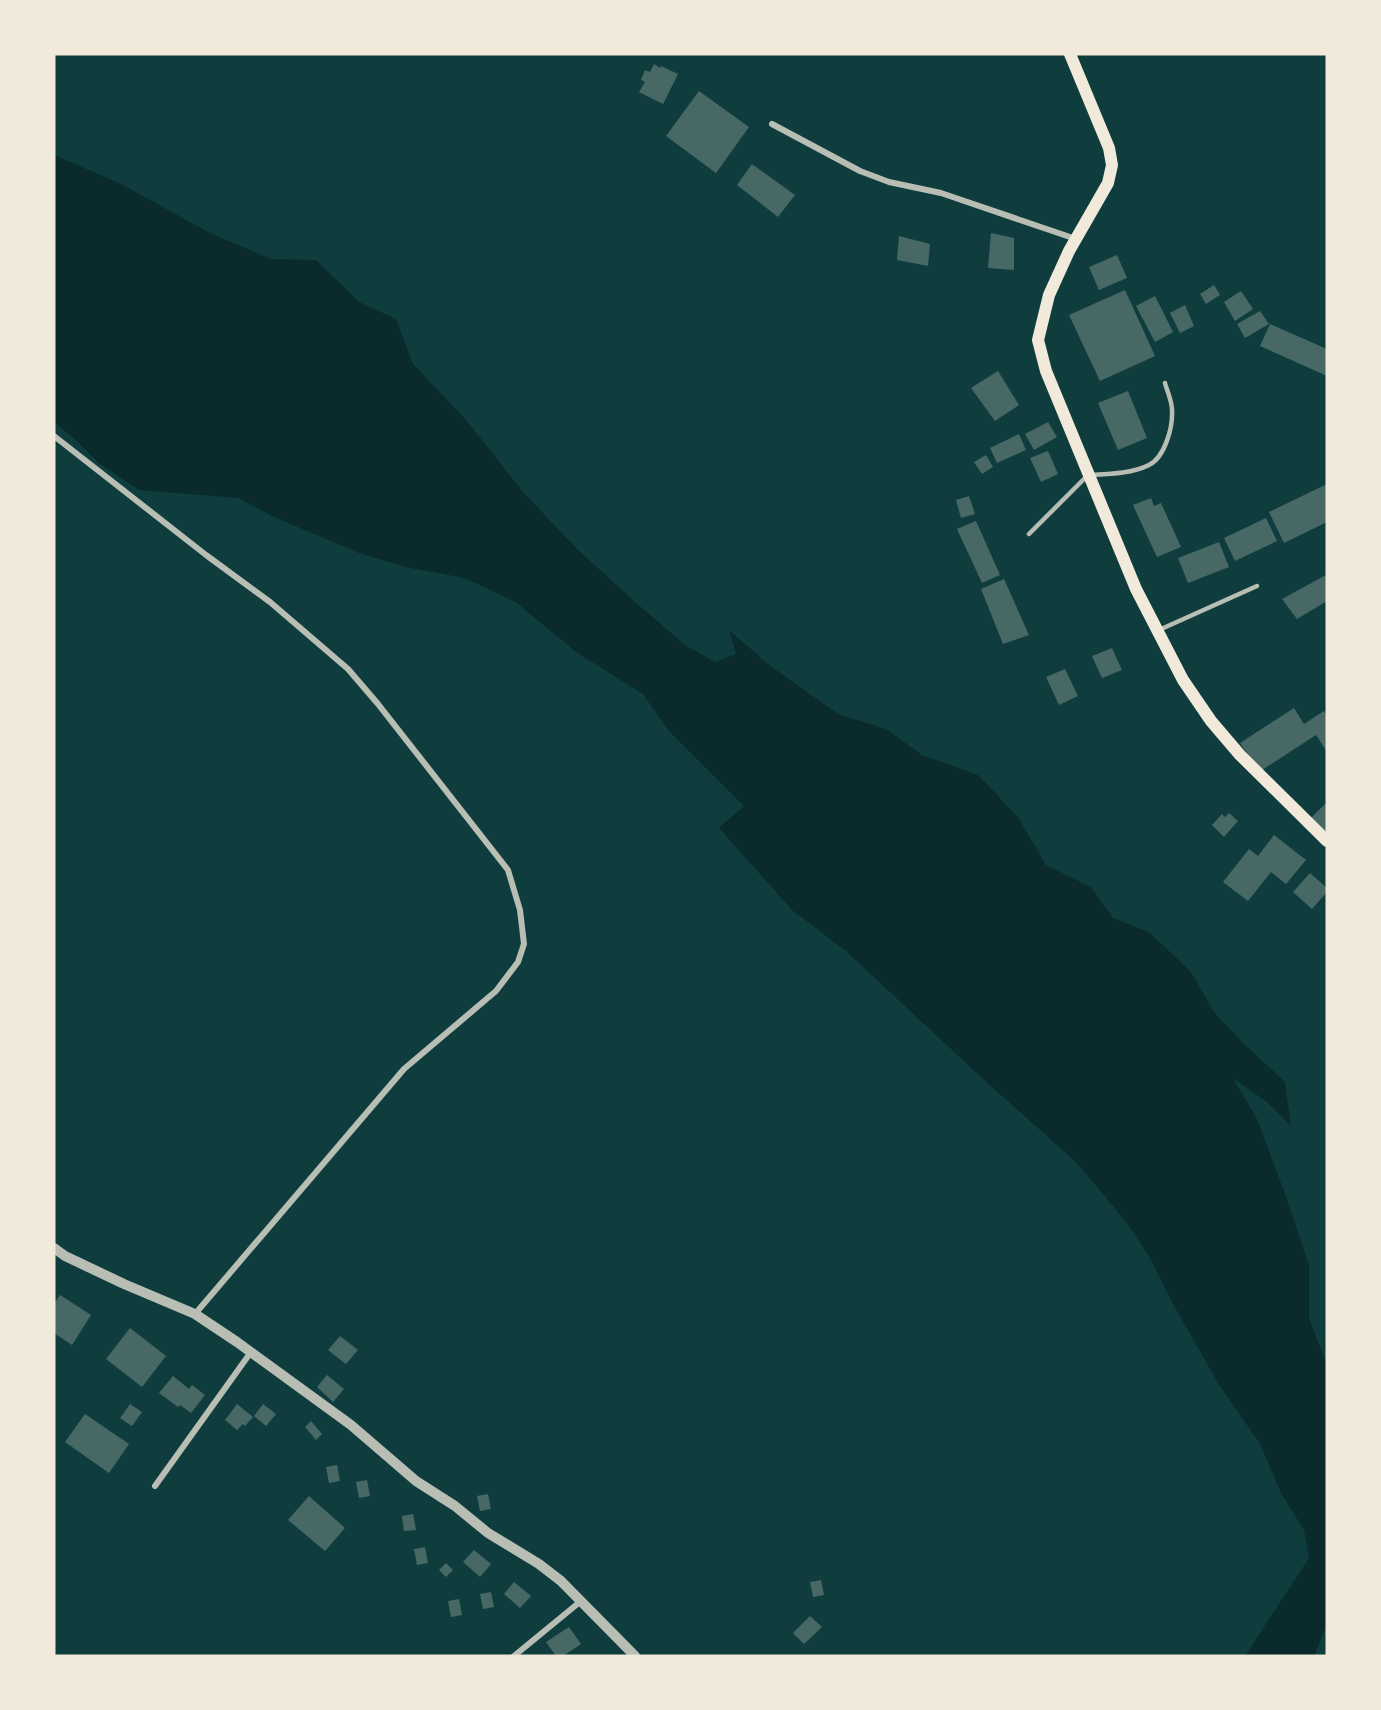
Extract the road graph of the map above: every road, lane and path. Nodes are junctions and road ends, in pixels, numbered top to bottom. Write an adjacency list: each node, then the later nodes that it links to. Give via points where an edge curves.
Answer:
1 (1070, 54): 3 (main road, via 1109,148 1112,165 1108,183)
2 (772, 124): 3 (street, via 860,171 952,196)
3 (1077, 239): 6 (main road, via 1049,295 1038,340 1046,371)
4 (1165, 382): 6 (lane, via 1172,410 1159,458 1150,465 1122,473)
5 (54, 436): 12 (street, via 270,602 348,669 508,870 520,910 524,944 518,962 496,991 404,1069)
6 (1088, 475): 7 (lane); 9 (main road, via 1136,589)
7 (1029, 534)
8 (1257, 586): 9 (lane)
9 (1159, 630): 10 (main road, via 1183,680 1211,721)
10 (1327, 841)
11 (54, 1248): 12 (street)
12 (195, 1314): 13 (street)
13 (251, 1352): 14 (street); 15 (street, via 351,1425 416,1481 539,1564)
14 (155, 1486)
15 (581, 1601): 16 (street); 17 (street)
16 (514, 1656)
17 (635, 1656)

